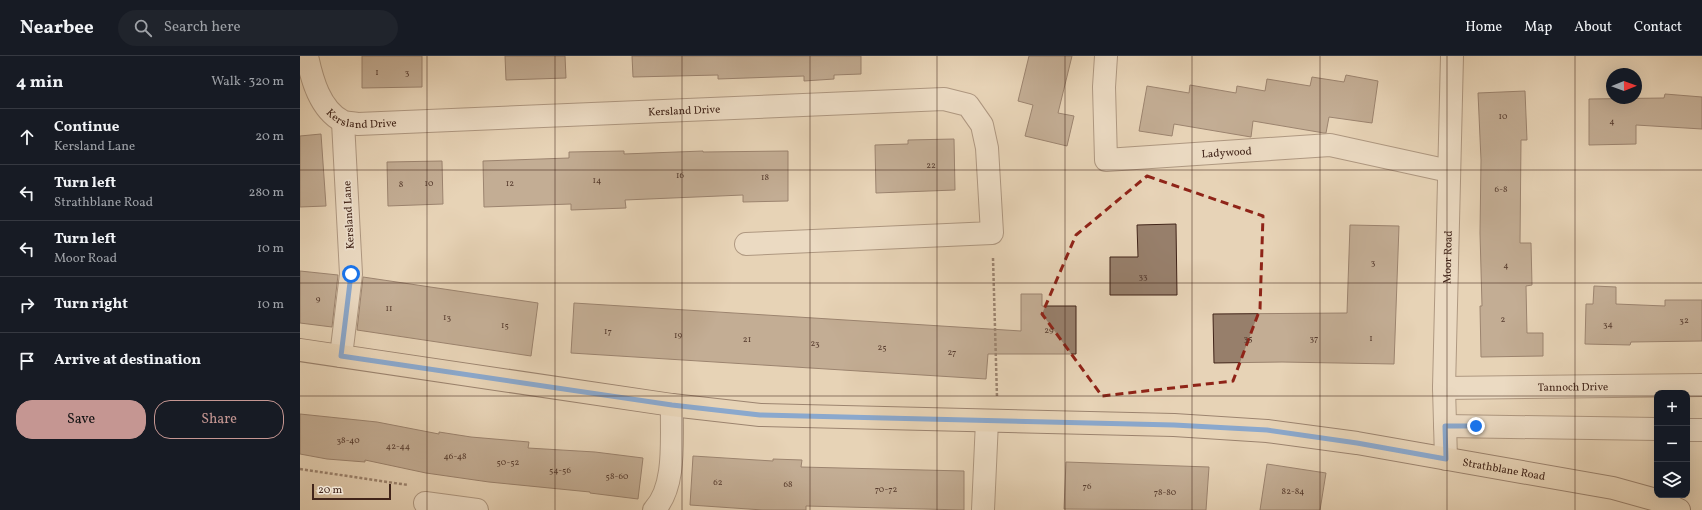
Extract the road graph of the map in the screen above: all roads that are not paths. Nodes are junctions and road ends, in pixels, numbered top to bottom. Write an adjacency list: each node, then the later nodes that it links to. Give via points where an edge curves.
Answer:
1 (307, 56): 4 (street, Kersland Drive, via 316,90 329,112)
2 (1106, 56): 5 (street, Ladywood, via 1106,160 1330,145)
3 (1452, 56): 5 (street, Moor Road)
4 (343, 122): 6 (street, Kersland Drive, via 358,124 944,99 968,105 982,125 987,148 992,233); 8 (street, Kersland Lane, via 351,274)
5 (1449, 171): 10 (street, Moor Road)
6 (746, 244)
7 (300, 350): 8 (main road, Strathblane Road)
8 (341, 356): 11 (main road, Strathblane Road)
9 (1702, 385): 10 (street, Tannoch Drive)
10 (1444, 388): 13 (street, Moor Road)
11 (672, 405): 12 (main road, Strathblane Road, via 760,415); 20 (street, via 670,478)
12 (992, 421): 17 (main road, Strathblane Road, via 1267,430); 21 (street)
13 (1445, 426): 14 (street); 17 (street, Moor Road)
14 (1654, 429)
15 (1690, 430): 16 (street)
16 (1702, 430)
17 (1446, 459): 22 (main road, Strathblane Road, via 1614,488 1660,501)
18 (425, 503): 19 (street)
19 (477, 510)
20 (654, 510)
21 (983, 510)
22 (1679, 510)

